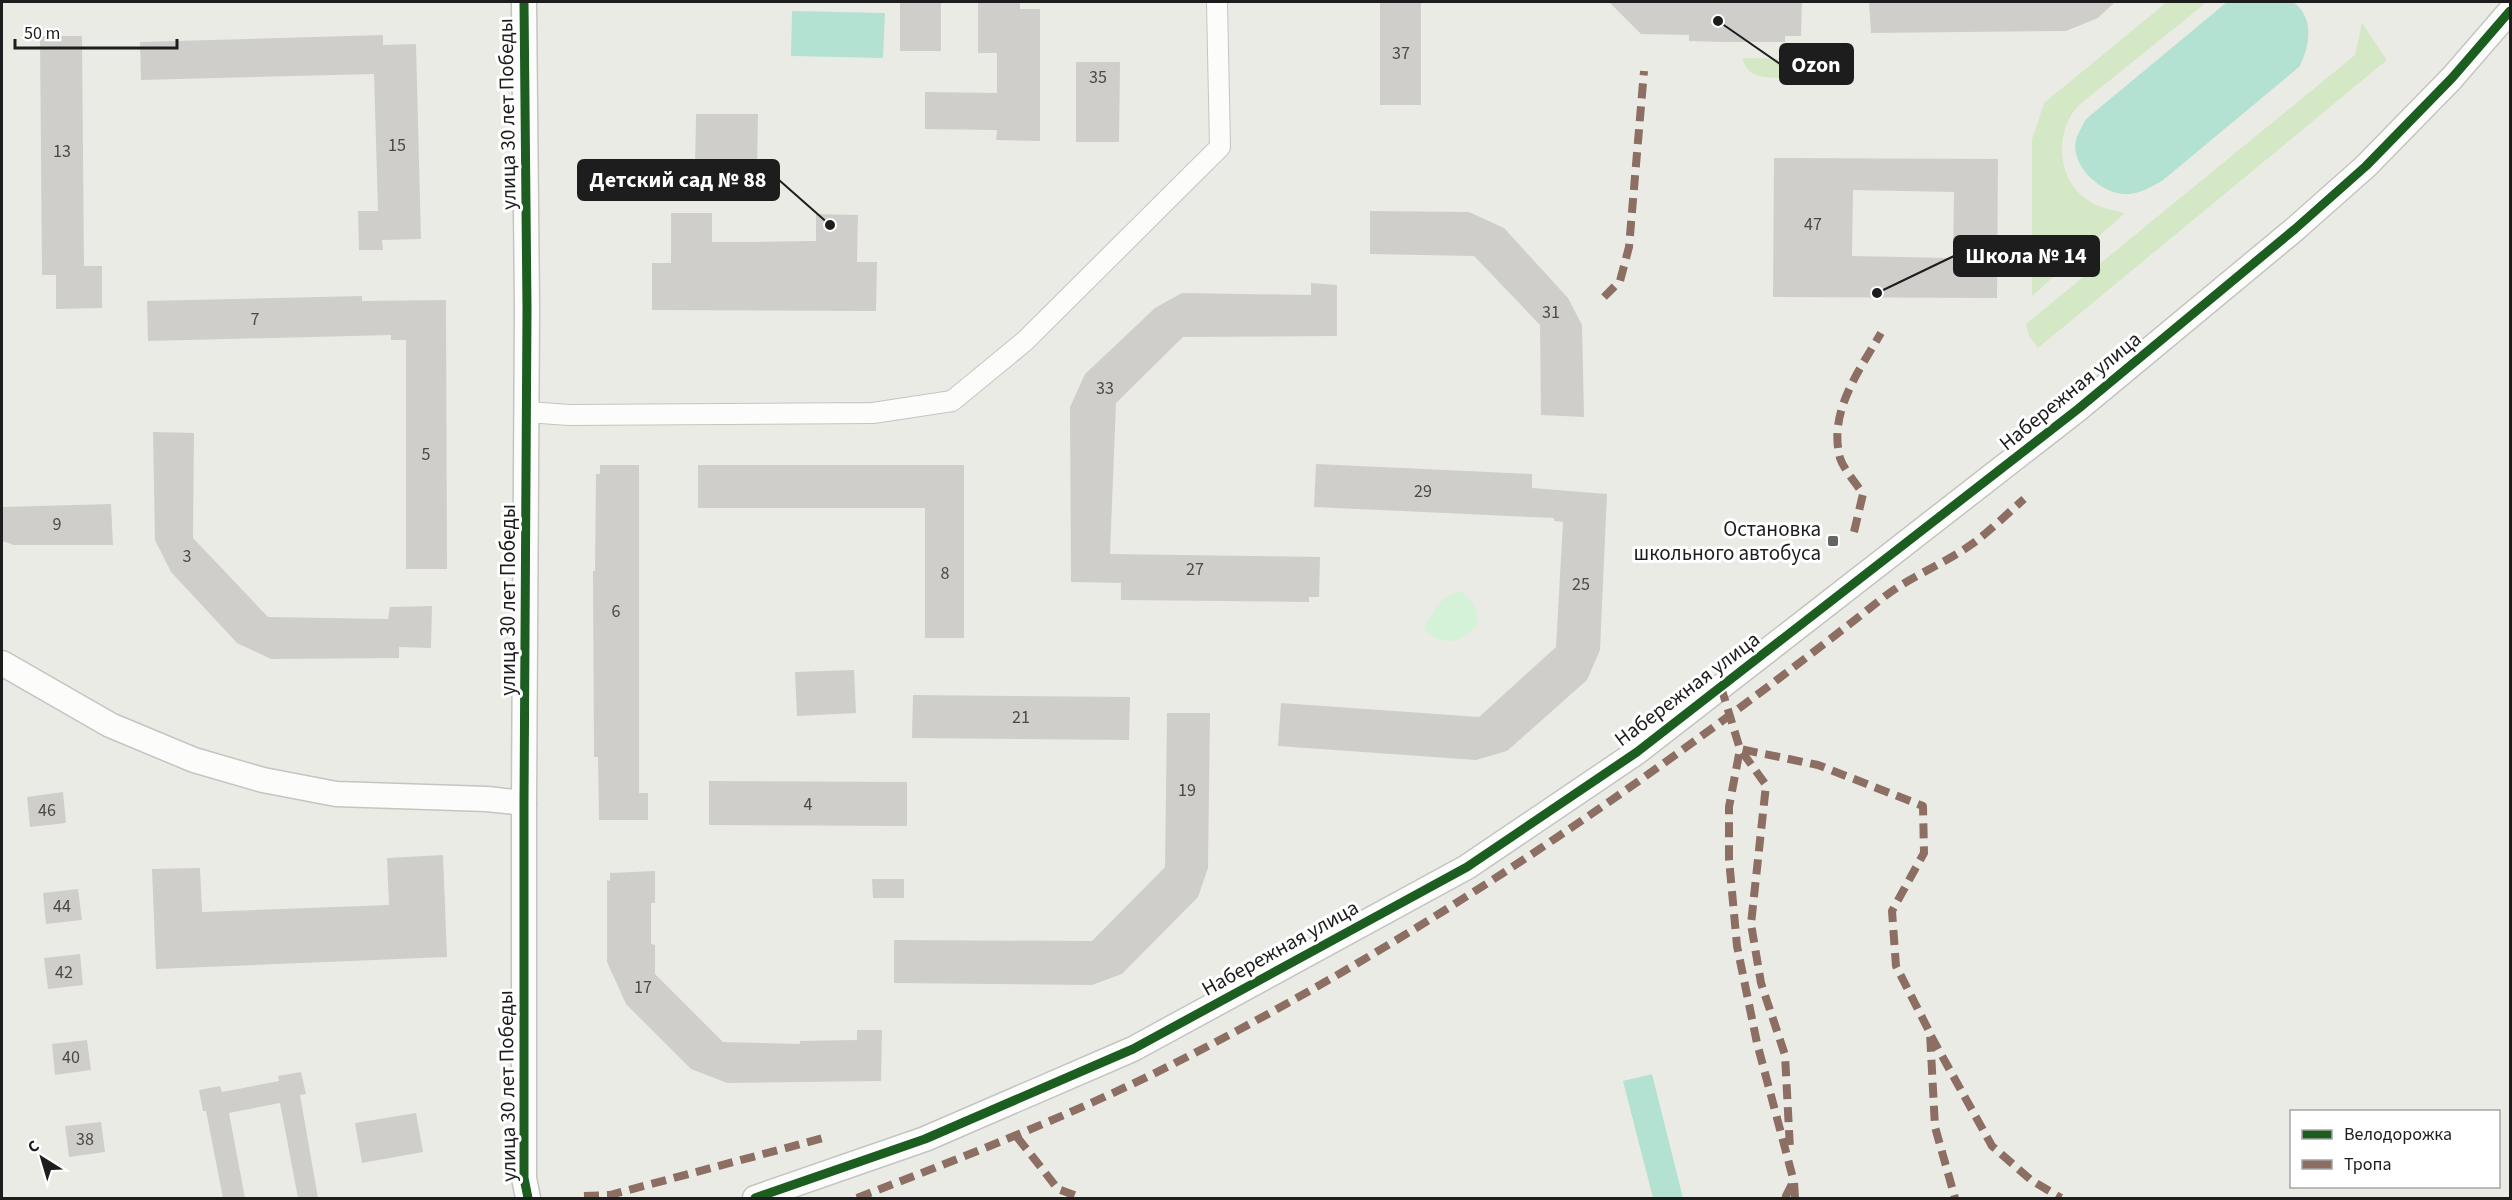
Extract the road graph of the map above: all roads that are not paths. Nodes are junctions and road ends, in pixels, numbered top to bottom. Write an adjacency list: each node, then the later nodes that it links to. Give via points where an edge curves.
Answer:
1 (524, 2): 4 (street, улица 30 лет Победы)
2 (1217, 2): 4 (street, via 1220,147 1025,341 952,402 873,413)
3 (2511, 11): 8 (street, Набережная улица, via 2366,166 2087,402 1637,752 1467,867 1133,1049 925,1139)
4 (527, 412): 6 (street, улица 30 лет Победы)
5 (2, 663): 6 (street, via 110,725 194,760 262,780 336,794)
6 (524, 802): 7 (street, улица 30 лет Победы, via 524,1178)
7 (528, 1198)
8 (755, 1198)

